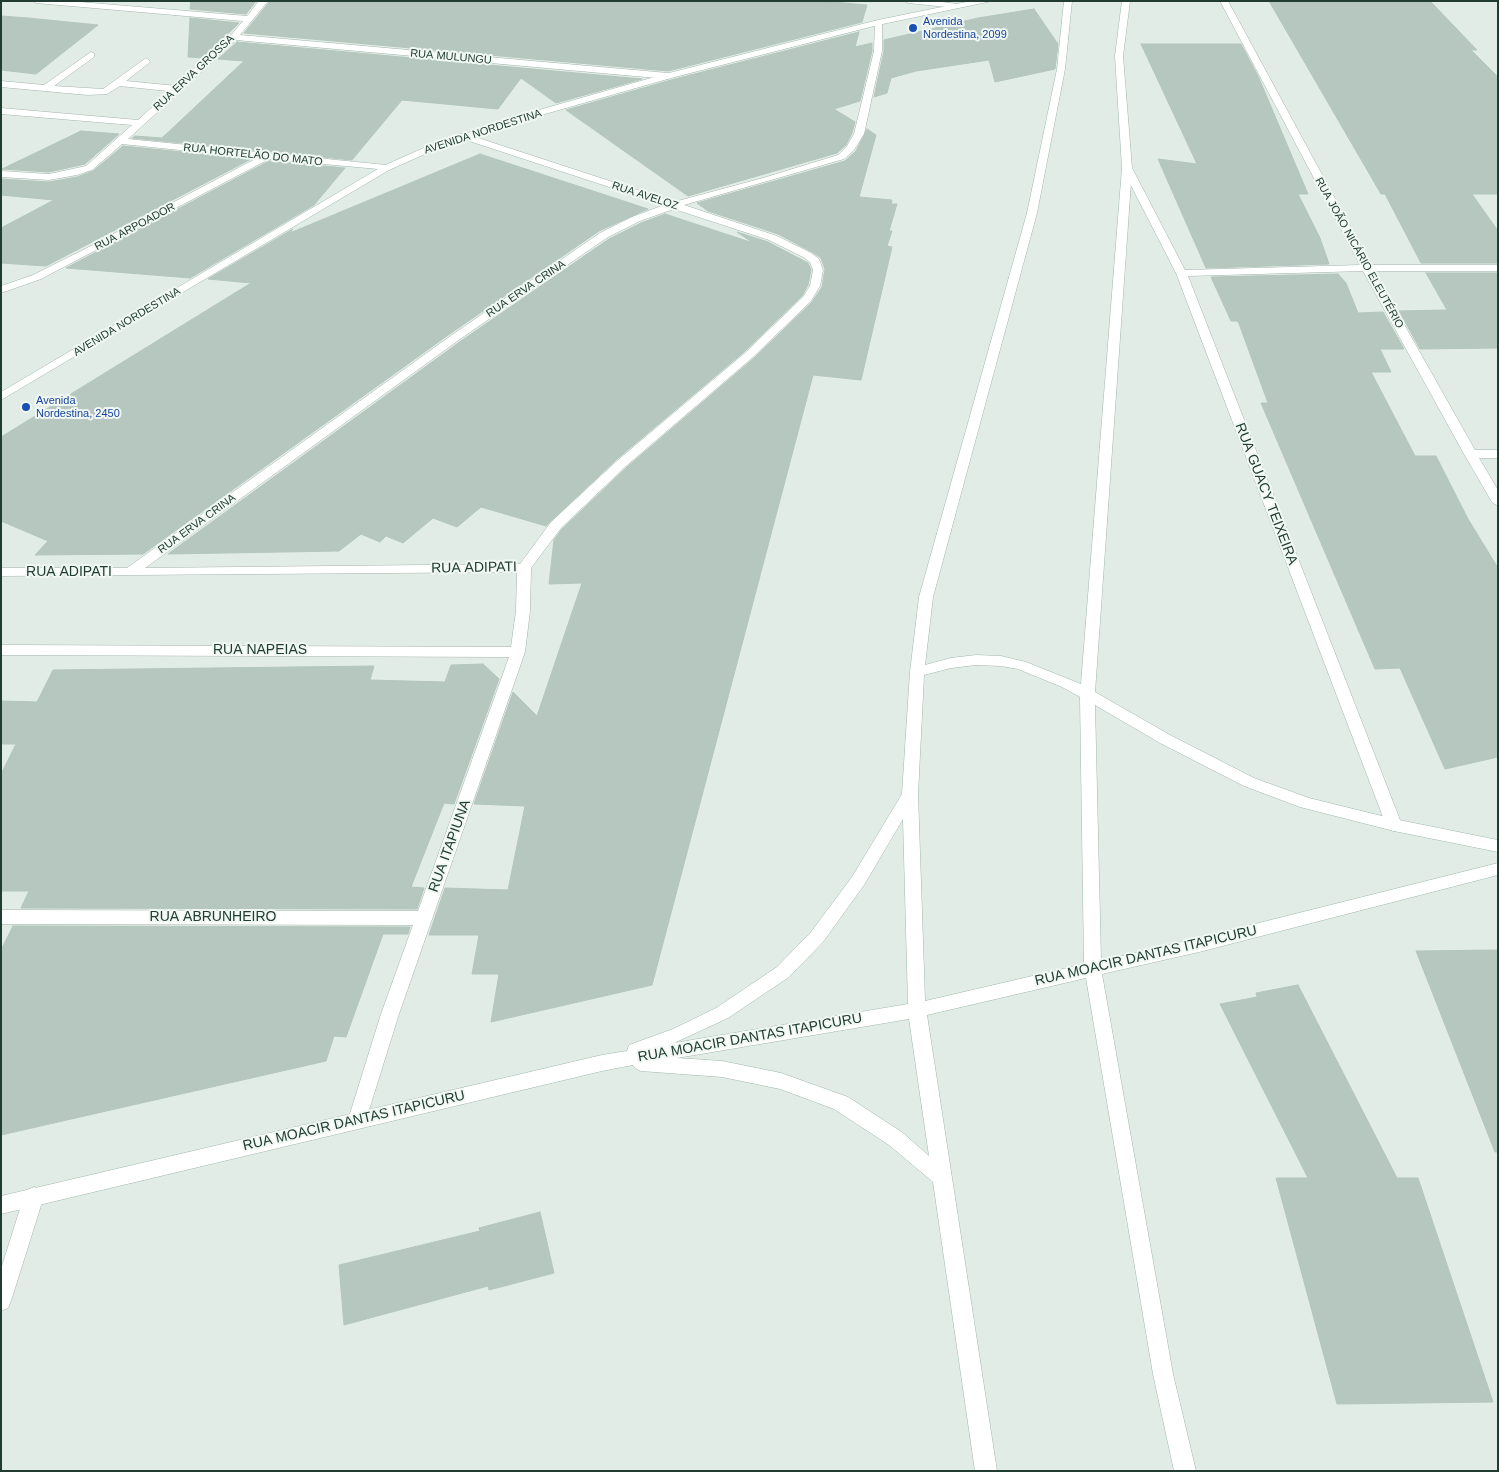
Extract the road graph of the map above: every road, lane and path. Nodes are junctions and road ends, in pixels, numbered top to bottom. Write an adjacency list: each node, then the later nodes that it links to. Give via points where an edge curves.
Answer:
1 (36, 1): 9 (street)
2 (264, 1): 9 (street, RUA ERVA GROSSA)
3 (908, 1): 8 (street)
4 (988, 1): 8 (street, AVENIDA NORDESTINA)
5 (1068, 1): 42 (street, via 1061,69 1032,213 926,597)
6 (1126, 1): 25 (street, via 1120,56)
7 (1224, 1): 28 (street, RUA JOÃO NICÁRIO ELEUTÉRIO)
8 (957, 6): 10 (street, AVENIDA NORDESTINA)
9 (250, 19): 11 (street, RUA ERVA GROSSA)
10 (878, 23): 14 (street, AVENIDA NORDESTINA); 27 (street, RUA ERVA CRINA, via 878,51 859,134 841,157)
11 (234, 37): 14 (street, RUA MULUNGU); 18 (street, RUA ERVA GROSSA)
12 (91, 55): 17 (street)
13 (146, 61): 15 (street)
14 (668, 76): 21 (street, AVENIDA NORDESTINA)
15 (119, 83): 17 (street, via 111,89 96,92); 18 (street)
16 (1, 84): 17 (street)
17 (46, 88)
18 (177, 90): 20 (street, RUA ERVA GROSSA)
19 (1, 111): 20 (street)
20 (140, 124): 22 (street, RUA ERVA GROSSA)
21 (463, 136): 24 (street, AVENIDA NORDESTINA); 27 (street, RUA AVELOZ)
22 (120, 140): 23 (street, RUA HORTELÃO DO MATO); 26 (street, RUA ERVA GROSSA, via 89,168 74,173 38,177)
23 (266, 156): 24 (street, RUA HORTELÃO DO MATO); 32 (street, RUA ARPOADOR, via 87,252 37,277)
24 (386, 168): 33 (street, AVENIDA NORDESTINA)
25 (1127, 168): 31 (street, RUA GUACY TEIXEIRA); 43 (street)
26 (1, 174)
27 (674, 205): 30 (street, RUA AVELOZ, via 794,247 815,261); 39 (street, RUA ERVA CRINA, via 636,219 597,240 456,337)
28 (1367, 268): 29 (street); 31 (street); 34 (street, RUA JOÃO NICÁRIO ELEUTÉRIO)
29 (1498, 268)
30 (818, 270): 37 (street, RUA ADIPATI, via 815,286 807,299 749,355 556,525)
31 (1181, 273): 45 (street, RUA GUACY TEIXEIRA)
32 (1, 290)
33 (1, 397)
34 (1470, 454): 35 (street); 36 (street, RUA JOÃO NICÁRIO ELEUTÉRIO)
35 (1498, 454)
36 (1498, 502)
37 (524, 568): 39 (street, RUA ADIPATI); 41 (street, RUA ITAPIUNA)
38 (1, 572): 39 (street, RUA ADIPATI)
39 (130, 572)
40 (1, 650): 41 (street, RUA NAPEIAS)
41 (518, 652): 49 (street, RUA ITAPIUNA)
42 (917, 672): 43 (street, via 951,663 1002,661 1048,674); 44 (street)
43 (1087, 695): 45 (street, via 1249,782 1306,803); 50 (street)
44 (910, 794): 51 (street); 52 (street, via 858,881 817,937 783,972 722,1013 680,1034)
45 (1394, 825): 46 (street)
46 (1498, 846)
47 (1498, 869): 50 (street, RUA MOACIR DANTAS ITAPICURU)
48 (1, 917): 49 (street, RUA ABRUNHEIRO)
49 (424, 918): 53 (street, RUA ITAPIUNA)
50 (1093, 969): 51 (street, RUA MOACIR DANTAS ITAPICURU); 59 (street, via 1163,1374)
51 (917, 1010): 52 (street, RUA MOACIR DANTAS ITAPICURU); 54 (street)
52 (602, 1063): 53 (street, RUA MOACIR DANTAS ITAPICURU); 54 (street, via 722,1069 781,1081 841,1103 896,1139)
53 (357, 1120): 55 (street, RUA MOACIR DANTAS ITAPICURU)
54 (942, 1178): 58 (street)
55 (34, 1196): 56 (street, RUA MOACIR DANTAS ITAPICURU); 57 (street)
56 (1, 1205)
57 (1, 1301)
58 (986, 1471)
59 (1185, 1471)

